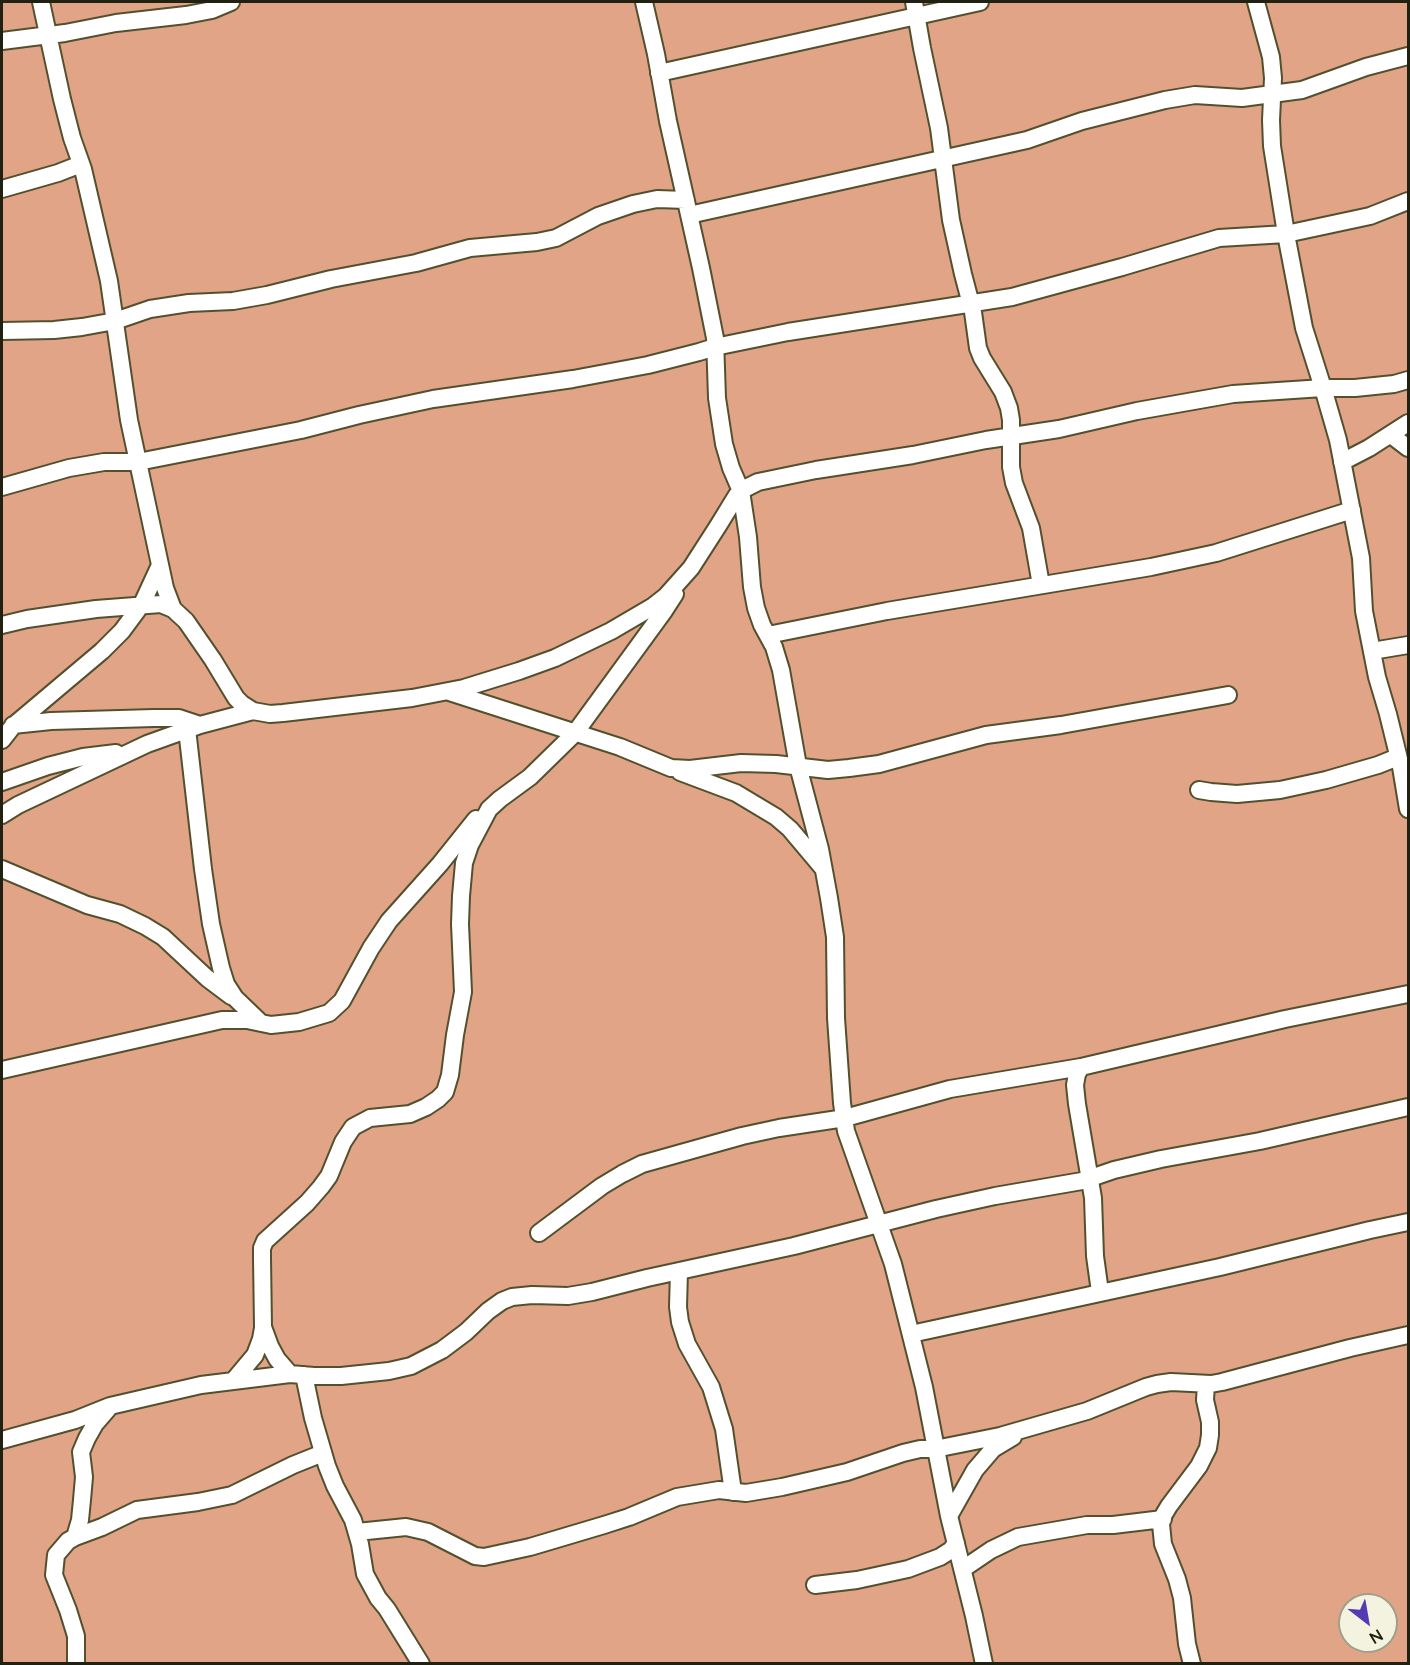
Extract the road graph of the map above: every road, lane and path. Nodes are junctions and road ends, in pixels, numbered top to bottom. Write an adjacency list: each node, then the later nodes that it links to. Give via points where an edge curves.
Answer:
1 (41, 2): 7 (street)
2 (231, 2): 7 (street, via 186,15)
3 (644, 2): 10 (street)
4 (980, 2): 6 (street)
5 (1256, 2): 11 (street, via 1271,57)
6 (915, 8): 10 (street); 12 (street)
7 (49, 34): 8 (street); 13 (street)
8 (2, 41)
9 (1408, 56): 11 (street, via 1302,90)
10 (659, 73): 16 (street)
11 (1272, 93): 12 (street, via 1242,98 1196,95 1165,100 1027,140); 17 (street, via 1272,146)
12 (944, 158): 16 (street); 18 (street, via 951,220)
13 (81, 164): 14 (street); 19 (street)
14 (2, 189)
15 (1408, 201): 17 (street, via 1370,216)
16 (688, 207): 19 (street, via 657,199 598,216 537,242 470,248 267,295 150,309); 21 (street)
17 (1286, 234): 18 (street, via 1219,238 1012,297); 23 (street, via 1304,328)
18 (971, 304): 21 (street); 26 (street, via 978,348 1009,408)
19 (115, 321): 20 (street, via 54,330); 28 (street)
20 (2, 331)
21 (715, 346): 28 (street, via 648,365 433,399); 31 (street, via 724,444)
22 (1408, 380): 23 (street)
23 (1323, 388): 26 (street, via 1233,394); 29 (street)
24 (1408, 423): 25 (street)
25 (1391, 435): 27 (street); 29 (street)
26 (1011, 436): 31 (street, via 816,470 758,482); 35 (street, via 1014,483 1031,528)
27 (1408, 448)
28 (138, 462): 30 (street, via 69,468); 33 (street)
29 (1342, 462): 32 (street)
30 (2, 486)
31 (741, 491): 34 (street); 39 (street, via 752,587)
32 (1352, 510): 35 (street, via 1216,553); 41 (street)
33 (160, 564): 36 (street); 37 (street)
34 (691, 568): 42 (street, via 652,607 588,643 519,671); 47 (street)
35 (1041, 585): 39 (street, via 887,610)
36 (142, 604): 37 (street, via 161,603); 38 (street); 45 (street, via 102,651)
37 (173, 609): 44 (street, via 198,636 236,698)
38 (2, 625)
39 (768, 635): 51 (street, via 781,670)
40 (1408, 645): 41 (street)
41 (1372, 651): 50 (street)
42 (447, 691): 44 (street, via 303,711); 47 (street)
43 (1228, 694): 51 (street, via 986,735 879,764 828,770)
44 (254, 711): 46 (street)
45 (7, 726): 46 (street, via 179,718); 48 (street)
46 (194, 727): 49 (street); 61 (street, via 211,924 220,968)
47 (575, 733): 52 (street); 55 (street, via 530,777)
48 (2, 740)
49 (132, 750): 53 (street, via 83,757); 57 (street)
50 (1398, 757): 54 (street, via 1280,790 1237,794); 56 (street)
51 (798, 766): 52 (street, via 741,763); 59 (street)
52 (671, 768): 59 (street, via 736,793 776,817)
53 (2, 782)
54 (1199, 790)
55 (489, 809): 62 (street, via 474,820 389,921 337,1006 329,1013 299,1022); 73 (street, via 470,846 463,871 463,992 445,1092 410,1114 370,1118 353,1127 321,1187 265,1241)
56 (1408, 809)
57 (2, 815)
58 (2, 868): 61 (street, via 145,926)
59 (823, 868): 66 (street, via 835,937 836,1018)
60 (1408, 994): 63 (street)
61 (235, 998): 62 (street)
62 (262, 1024): 64 (street, via 222,1020)
63 (1081, 1067): 66 (street, via 950,1089); 67 (street, via 1075,1085)
64 (2, 1070)
65 (1408, 1107): 67 (street, via 1161,1159)
66 (844, 1118): 69 (street); 70 (street, via 779,1128 642,1164 602,1186)
67 (1090, 1178): 69 (street); 72 (street)
68 (1408, 1222): 72 (street)
69 (880, 1223): 71 (street); 74 (street)
70 (539, 1233)
71 (679, 1271): 76 (street, via 592,1293 512,1297 442,1350 411,1366 341,1376); 84 (street, via 680,1322 687,1344 711,1387 724,1429)
72 (1100, 1292): 74 (street)
73 (263, 1327): 76 (street, via 277,1359); 77 (street, via 255,1355)
74 (911, 1335): 82 (street)
75 (1408, 1335): 78 (street)
76 (297, 1374): 77 (street); 83 (street)
77 (234, 1380): 79 (street)
78 (1206, 1384): 80 (street, via 1157,1384); 86 (street, via 1208,1448)
79 (110, 1406): 81 (street); 88 (street, via 95,1424 81,1452 84,1477)
80 (1032, 1426): 82 (street); 85 (street, via 993,1449 975,1470)
81 (2, 1440)
82 (935, 1449): 84 (street, via 903,1453 847,1472 782,1487); 85 (street)
83 (323, 1453): 87 (street); 88 (street, via 232,1495 137,1510)
84 (733, 1492): 87 (street, via 719,1490 678,1497 604,1525 484,1557 406,1527)
85 (949, 1516): 89 (street)
86 (1163, 1519): 90 (street, via 1074,1527 1018,1537); 95 (street, via 1163,1544 1177,1579)
87 (357, 1532): 93 (street, via 365,1574)
88 (75, 1537): 92 (street, via 56,1555 54,1575 76,1636)
89 (956, 1543): 90 (street); 91 (street, via 940,1557 908,1569)
90 (963, 1569): 94 (street)
91 (816, 1585)
92 (76, 1664)
93 (421, 1664)
94 (984, 1664)
95 (1192, 1664)

